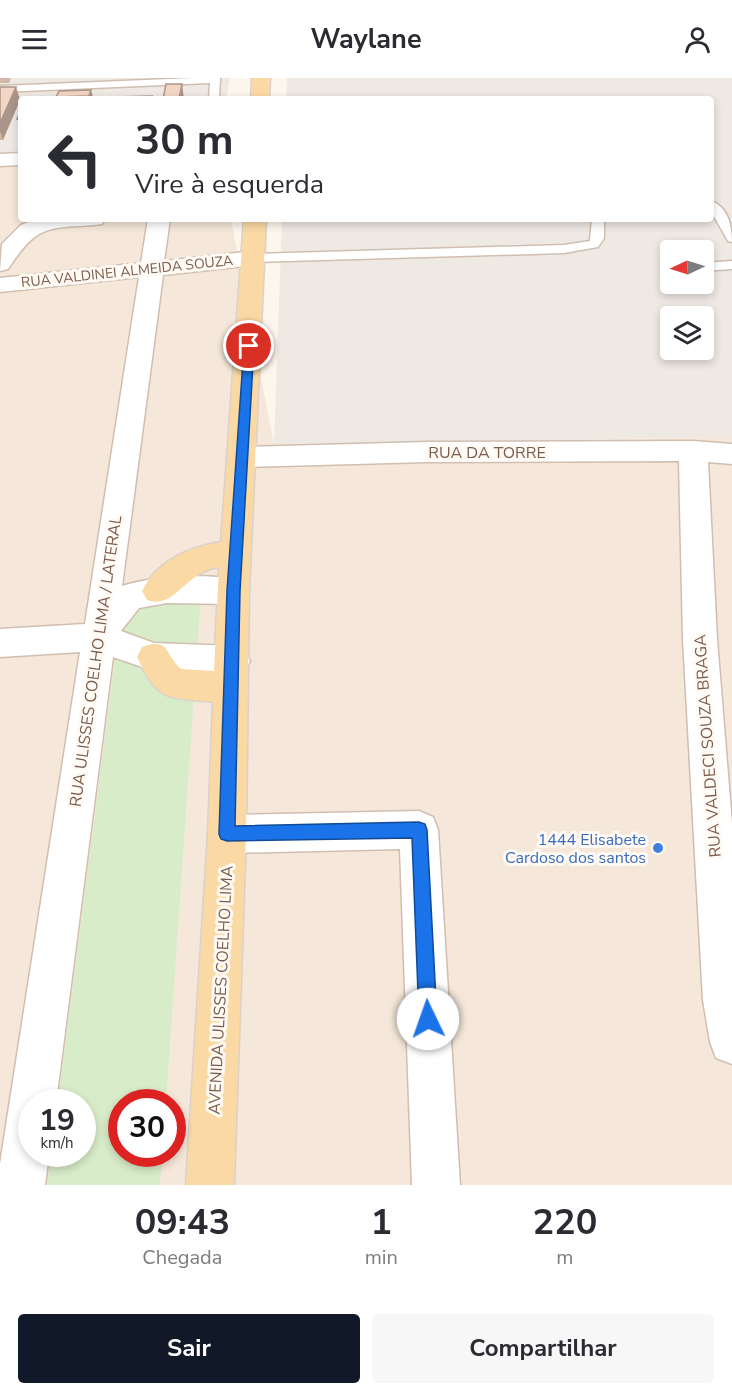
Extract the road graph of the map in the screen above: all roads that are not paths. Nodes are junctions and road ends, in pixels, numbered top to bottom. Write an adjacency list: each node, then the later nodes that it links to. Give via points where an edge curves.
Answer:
1 (261, 78): 6 (main road)
2 (214, 79): 3 (lane); 5 (lane)
3 (153, 81): 4 (lane)
4 (0, 89)
5 (214, 96)
6 (260, 96)
7 (18, 159): 8 (street)
8 (0, 160)
9 (714, 208): 14 (lane)
10 (45, 222): 16 (street, via 29,228 10,246)
11 (159, 222): 19 (street, RUA ULISSES COELHO LIMA / LATERAL)
12 (255, 222): 15 (main road, AVENIDA ULISSES COELHO LIMA)
13 (598, 222): 15 (lane, via 594,244 564,249)
14 (732, 238)
15 (254, 258): 19 (street, RUA VALDINEI ALMEIDA SOUZA); 23 (main road, AVENIDA ULISSES COELHO LIMA)
16 (0, 264)
17 (732, 265): 18 (lane)
18 (714, 266)
19 (153, 267): 20 (street, RUA VALDINEI ALMEIDA SOUZA); 27 (street, RUA ULISSES COELHO LIMA / LATERAL)
20 (0, 285)
21 (693, 451): 22 (street, RUA DA TORRE); 23 (street, RUA DA TORRE); 32 (street, RUA VALDECI SOUZA BRAGA, via 700,639)
22 (732, 454)
23 (243, 457): 24 (main road, AVENIDA ULISSES COELHO LIMA)
24 (236, 553): 25 (main road, via 200,558 177,570); 26 (main road, AVENIDA ULISSES COELHO LIMA)
25 (158, 591): 26 (street); 27 (street, via 129,597)
26 (233, 591): 30 (main road, AVENIDA ULISSES COELHO LIMA)
27 (97, 637): 28 (street); 29 (street); 34 (street, RUA ULISSES COELHO LIMA / LATERAL)
28 (0, 643)
29 (154, 657): 30 (main road, via 174,683)
30 (232, 674): 31 (main road, AVENIDA ULISSES COELHO LIMA)
31 (227, 834): 37 (main road, AVENIDA ULISSES COELHO LIMA); 38 (street, via 419,830)
32 (728, 1001): 33 (street, RUA VALDECI SOUZA BRAGA)
33 (732, 1041)
34 (35, 1089)
35 (24, 1167): 36 (street)
36 (21, 1185)
37 (210, 1185)
38 (436, 1185)

